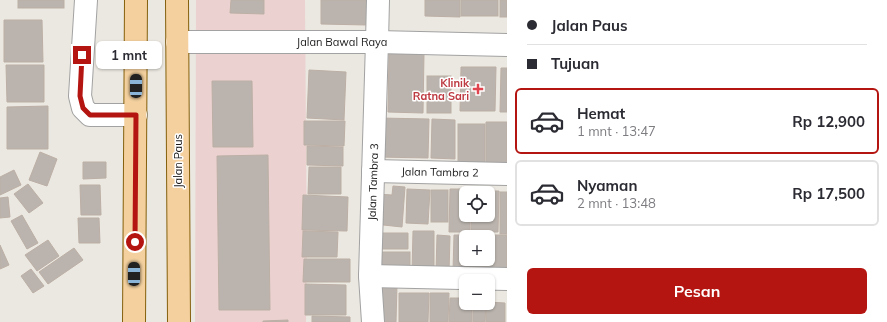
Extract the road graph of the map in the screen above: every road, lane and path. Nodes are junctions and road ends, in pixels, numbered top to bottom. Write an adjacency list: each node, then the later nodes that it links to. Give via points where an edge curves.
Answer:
1 (86, 0): 8 (street, via 80,96 83,108 90,115)
2 (136, 0): 8 (main road)
3 (178, 0): 5 (main road, Jalan Paus)
4 (378, 0): 6 (street, Jalan Tambra 3)
5 (177, 42): 6 (street, Jalan Bawal Raya); 14 (main road, Jalan Paus)
6 (377, 42): 7 (street, Jalan Bawal Raya); 9 (street, Jalan Tambra 3)
7 (507, 45)
8 (136, 115): 13 (main road)
9 (373, 171): 10 (street, Jalan Tambra 2); 11 (street, Jalan Tambra 3)
10 (507, 174)
11 (370, 276): 12 (street); 15 (street, Jalan Tambra 3)
12 (507, 279)
13 (134, 322)
14 (179, 322)
15 (374, 322)

